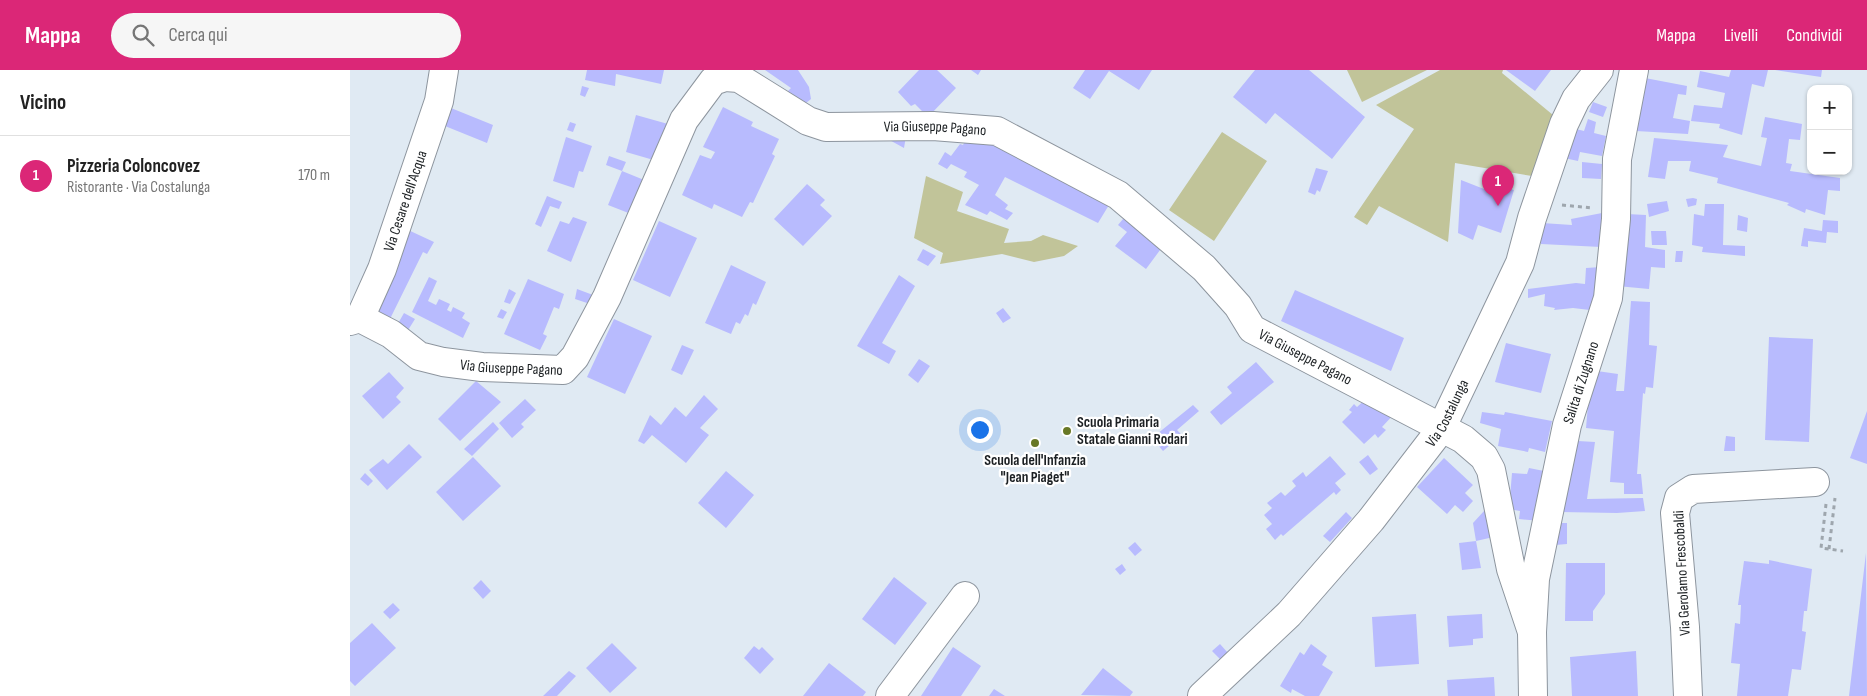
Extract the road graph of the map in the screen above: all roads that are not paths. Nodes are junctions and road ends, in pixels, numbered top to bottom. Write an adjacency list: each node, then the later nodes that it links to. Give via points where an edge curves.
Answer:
1 (444, 70): 4 (street, Via Cesare dell'Acqua, via 439,101 388,251)
2 (1599, 70): 5 (street, Via Costalunga, via 1568,116 1536,203 1520,263)
3 (1634, 70): 8 (street, Salita di Zugnano, via 1617,159 1608,298 1567,425 1535,579)
4 (355, 320): 5 (street, Via Giuseppe Pagano, via 391,334 419,356 435,360 482,367 563,370 575,357 607,297 684,120 713,81 724,77 739,78 808,121 826,127 934,126 997,131 1118,194 1204,268 1238,306 1252,329)
5 (1440, 428): 8 (street, Via Giuseppe Pagano, via 1464,439 1484,457 1491,470 1511,569); 10 (street, Via Costalunga, via 1371,520 1289,614)
6 (1825, 491): 12 (street, Via Gerolamo Frescobaldi, via 1693,489 1679,498 1675,513)
7 (965, 596): 9 (street)
8 (1532, 632): 11 (street, Salita di Zugnano)
9 (890, 696)
10 (1202, 696)
11 (1533, 696)
12 (1688, 696)

